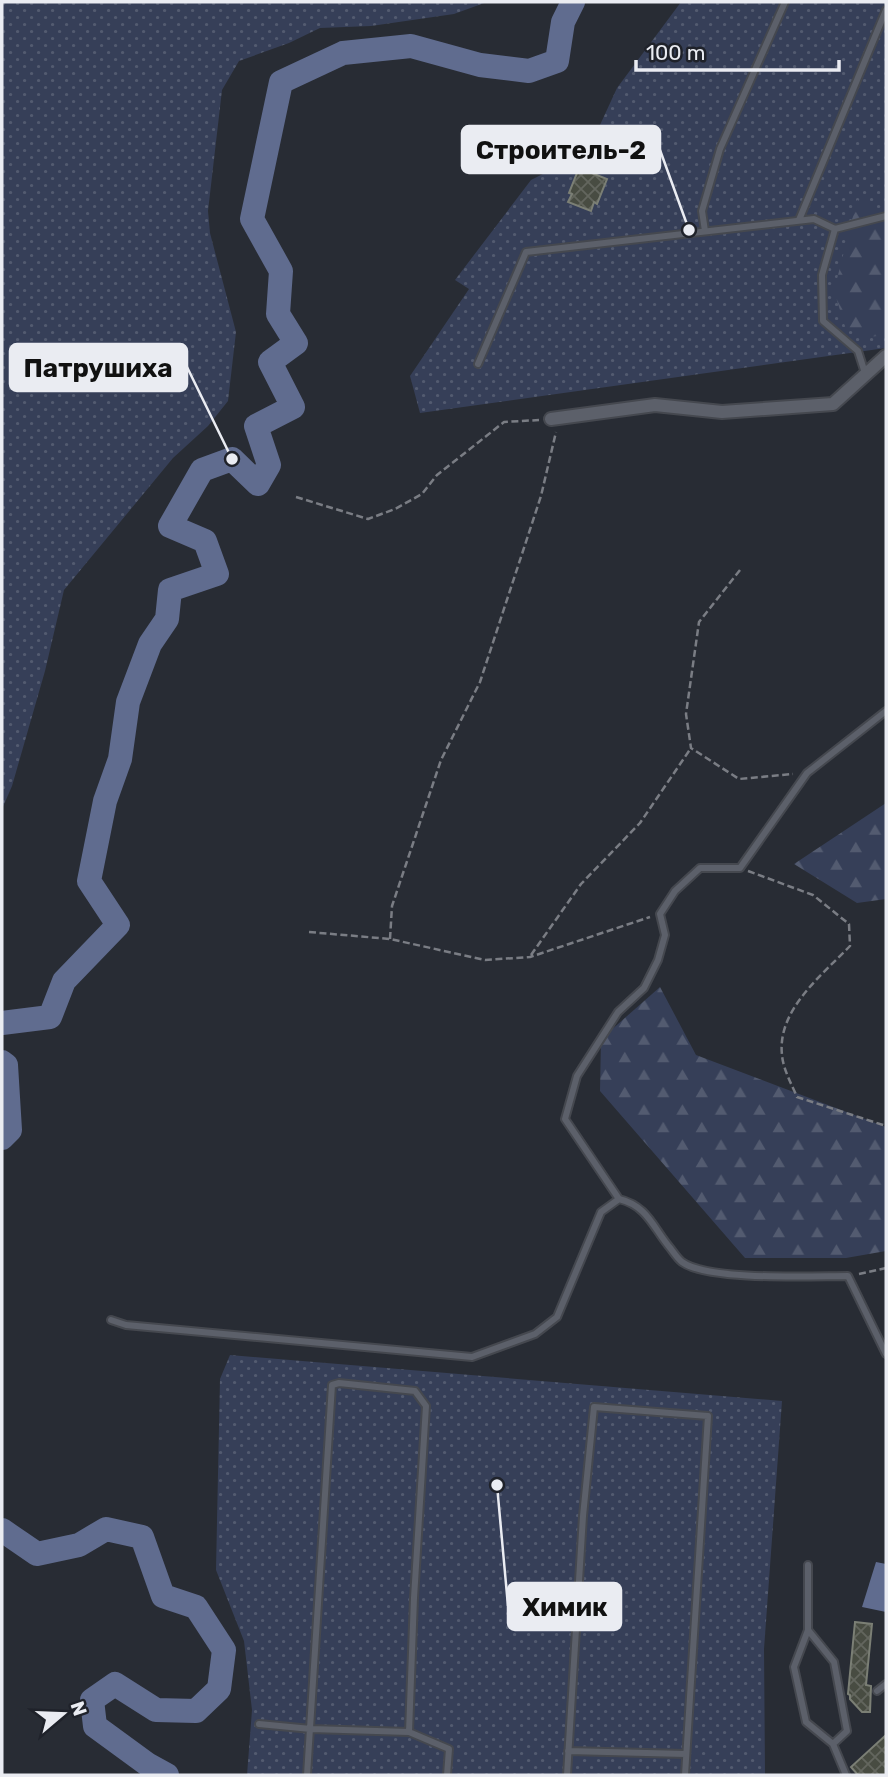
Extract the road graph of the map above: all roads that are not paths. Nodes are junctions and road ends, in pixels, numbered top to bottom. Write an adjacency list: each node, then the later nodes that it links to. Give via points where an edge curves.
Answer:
1 (785, 2): 6 (lane, via 720,149 702,211)
2 (886, 10): 4 (lane)
3 (886, 216): 5 (lane)
4 (799, 220): 5 (lane, via 814,219); 6 (lane)
5 (835, 229): 9 (lane, via 822,275 823,321 858,351)
6 (705, 232): 8 (lane, via 526,252)
7 (886, 356): 9 (street)
8 (478, 364)
9 (865, 375): 10 (street, via 833,404 722,412 655,405)
10 (555, 418)
11 (886, 711): 12 (lane, via 807,773 740,869 700,868 675,891 660,914 665,935 659,960 644,988 618,1012 577,1076 565,1119)
12 (619, 1199): 13 (lane, via 601,1212 557,1317 535,1334 472,1357); 14 (lane, via 633,1202 647,1214 656,1232 682,1262 692,1266 713,1273 848,1276)
13 (111, 1320)
14 (886, 1354)
15 (808, 1565): 16 (lane)
16 (808, 1630): 22 (lane, via 834,1662 847,1731); 22 (lane, via 794,1667 806,1722)
17 (886, 1684): 18 (lane)
18 (877, 1691)
19 (259, 1724): 20 (lane)
20 (311, 1729): 21 (lane); 21 (lane, via 332,1385 340,1383 415,1391 426,1406); 25 (lane)
21 (409, 1732): 26 (lane, via 449,1749)
22 (833, 1744): 29 (lane)
23 (568, 1751): 24 (lane); 24 (lane, via 594,1407 708,1416); 27 (lane)
24 (686, 1754): 28 (lane)
25 (307, 1775)
26 (447, 1775)
27 (567, 1775)
28 (685, 1775)
29 (846, 1775)

